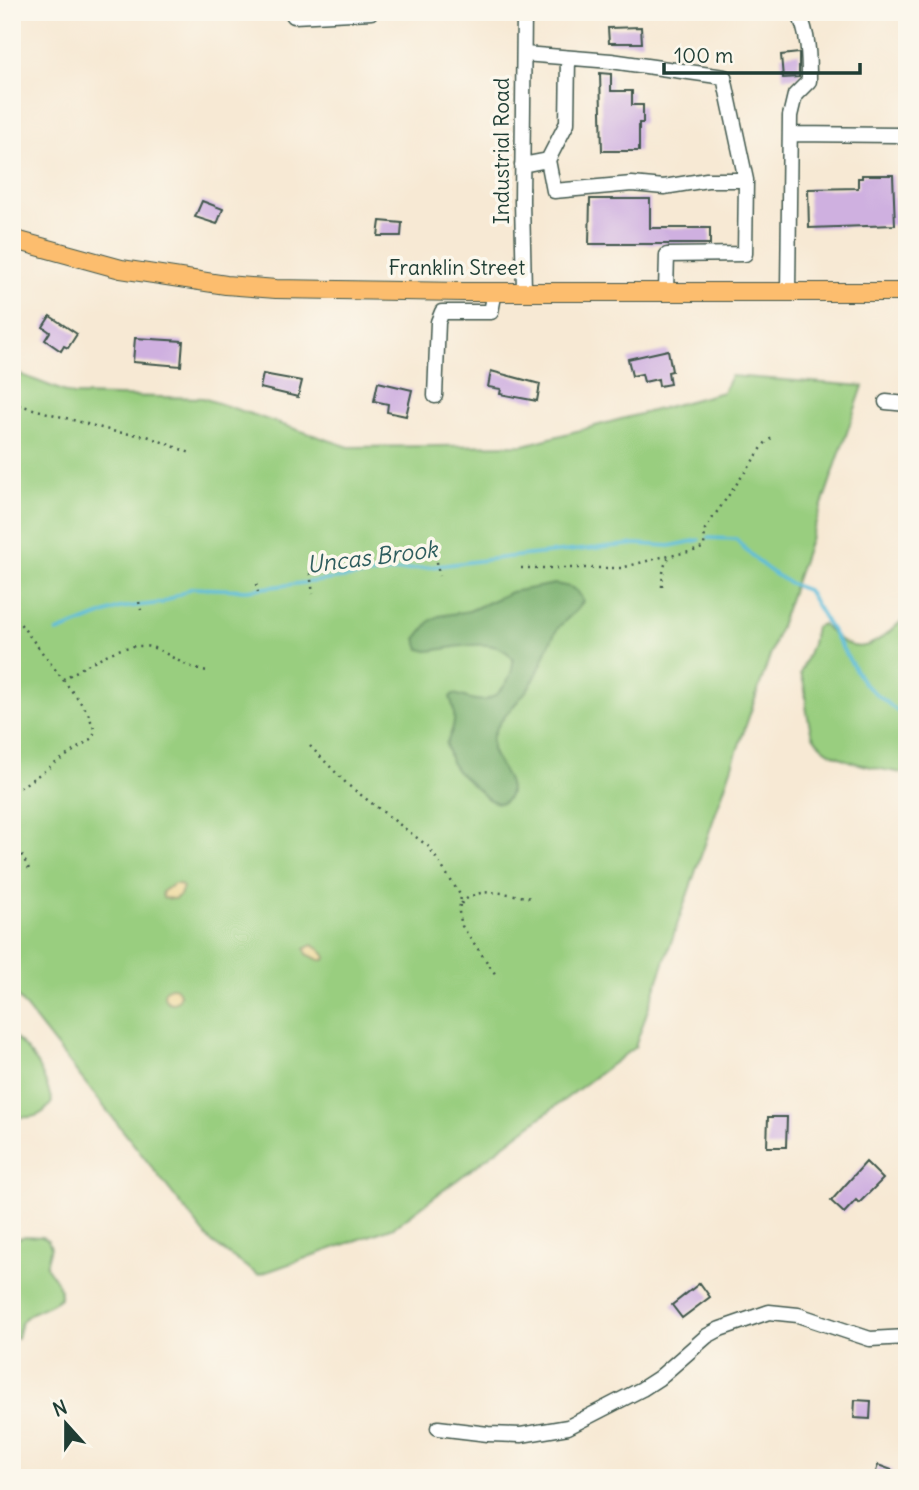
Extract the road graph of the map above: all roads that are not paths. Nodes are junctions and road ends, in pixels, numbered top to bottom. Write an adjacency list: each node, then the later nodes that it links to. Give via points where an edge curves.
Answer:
1 (291, 12): 2 (street, via 295,16)
2 (371, 12)
3 (524, 12): 5 (street, Industrial Road)
4 (798, 12): 7 (street, via 809,45 808,81 795,95)
5 (523, 54): 6 (street); 10 (street, Industrial Road)
6 (568, 58): 9 (street, via 567,123); 11 (street, via 724,77)
7 (790, 134): 8 (street, via 898,135); 16 (street)
8 (907, 140)
9 (548, 160): 10 (street); 11 (street, via 554,191)
10 (522, 165): 13 (street, Industrial Road)
11 (746, 180): 15 (street, via 745,254 667,255)
12 (12, 239): 14 (main road, Franklin Street, via 121,269 226,285)
13 (524, 290): 14 (main road, Franklin Street); 15 (main road, Franklin Street)
14 (495, 291): 18 (street, via 491,312 442,312)
15 (666, 291): 16 (main road, Franklin Street)
16 (788, 292): 17 (main road, Franklin Street)
17 (907, 292)
18 (435, 396)
19 (886, 402): 20 (street)
20 (907, 404)
21 (907, 1336): 22 (street, via 870,1339 798,1315 769,1312 720,1329 642,1389 568,1427 521,1436)
22 (438, 1428)

